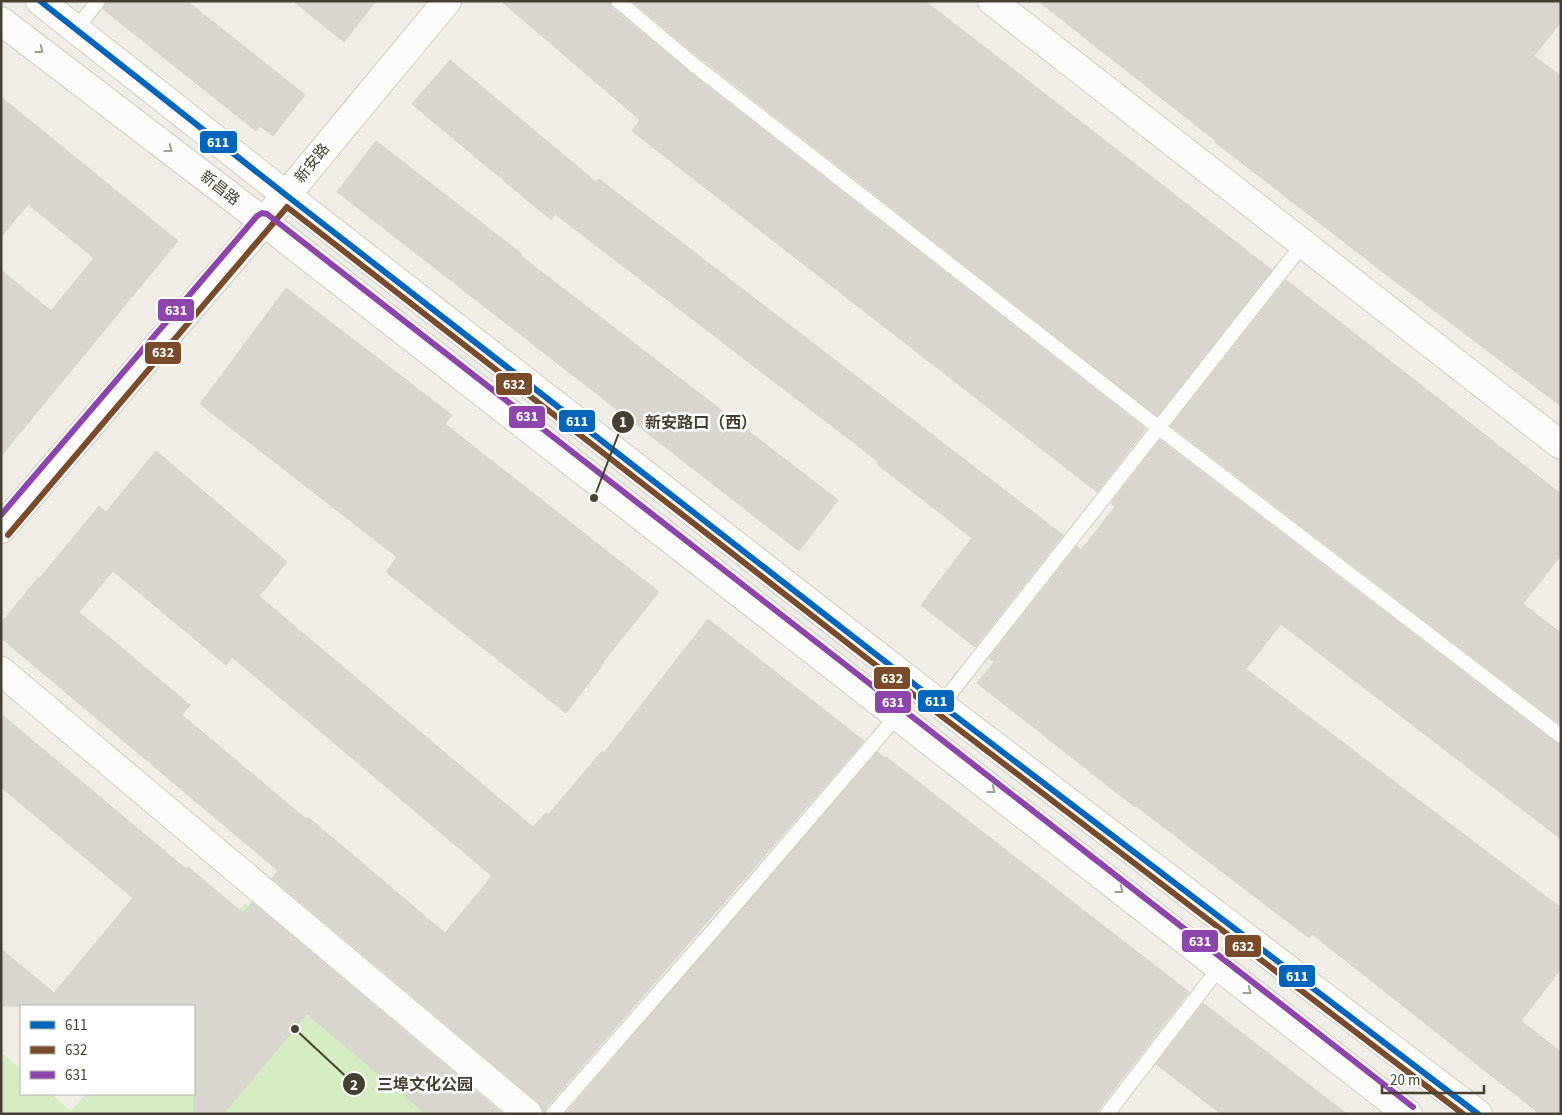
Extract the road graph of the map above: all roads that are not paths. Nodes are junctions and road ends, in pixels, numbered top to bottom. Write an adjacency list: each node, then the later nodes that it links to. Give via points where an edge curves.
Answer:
1 (40, 1): 7 (street)
2 (98, 1): 7 (lane)
3 (447, 1): 8 (street, 新安路)
4 (618, 1): 11 (lane, via 701,70)
5 (992, 1): 10 (street)
6 (1, 20): 9 (street, 新昌路, one-way to 9)
7 (76, 29): 8 (street)
8 (286, 195): 9 (street, 新安路); 15 (street)
9 (264, 222): 13 (street, 新安路); 16 (street, 新昌路)
10 (1303, 244): 11 (lane); 12 (street)
11 (1159, 428): 15 (lane); 17 (lane)
12 (1561, 445)
13 (1, 529)
14 (1, 671): 19 (street)
15 (942, 705): 23 (street)
16 (897, 716): 18 (street, 新昌路, one-way to 18); 20 (lane)
17 (1561, 736)
18 (1220, 968): 21 (lane); 22 (street, 新昌路, one-way to 22)
19 (528, 1114)
20 (553, 1114)
21 (1107, 1114)
22 (1408, 1114)
23 (1478, 1114)

